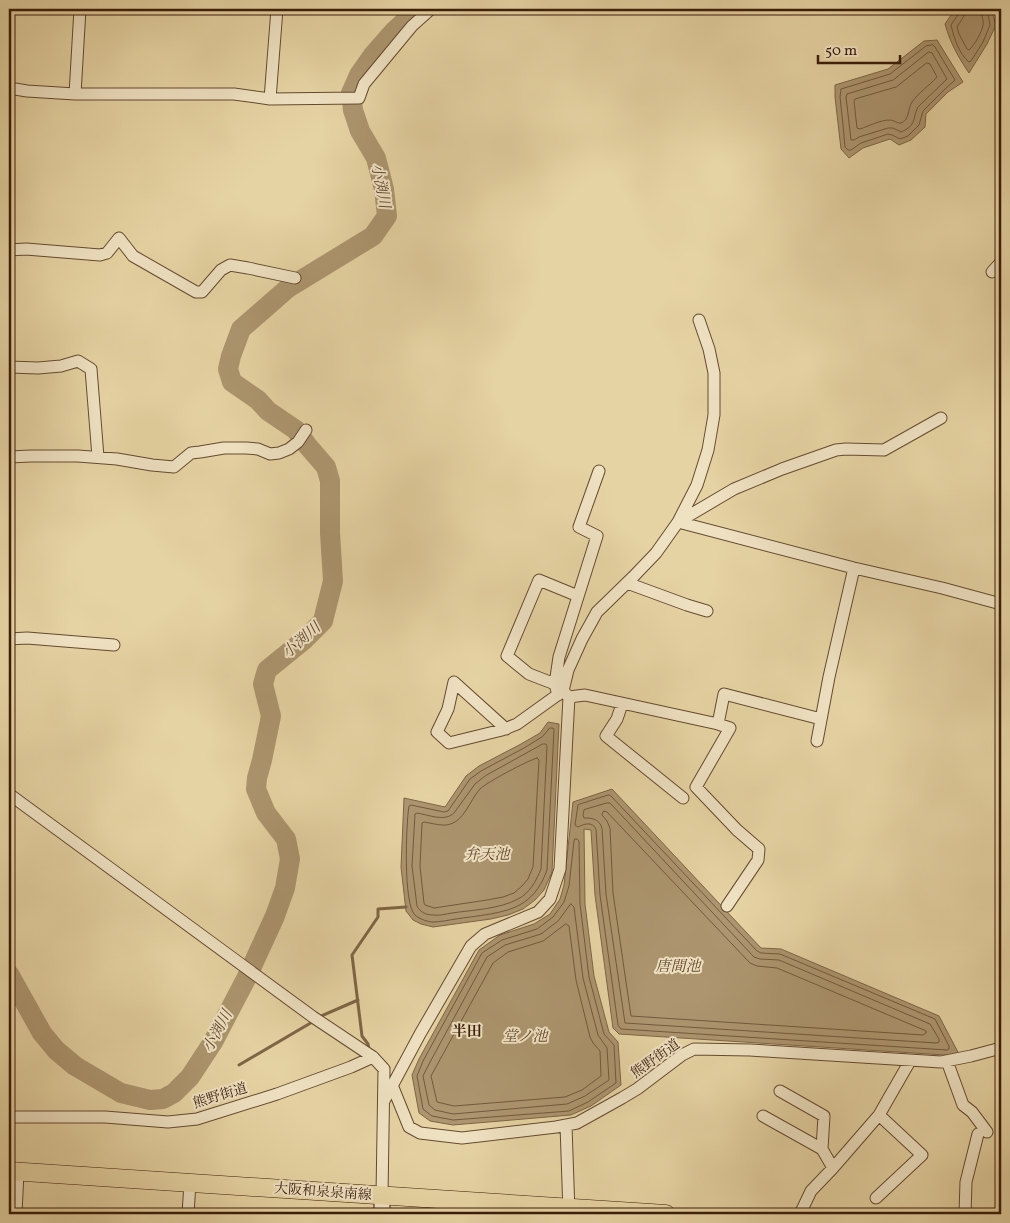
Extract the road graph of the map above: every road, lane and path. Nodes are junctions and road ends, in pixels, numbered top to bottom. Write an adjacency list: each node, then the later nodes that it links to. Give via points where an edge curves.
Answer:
1 (80, 9): 5 (street)
2 (277, 9): 6 (street)
3 (431, 9): 6 (street, via 412,26 364,84 359,98)
4 (9, 88): 5 (street)
5 (75, 94): 6 (street, via 234,94)
6 (270, 99)
7 (9, 250): 10 (street, via 100,255 107,253 119,238 133,256 196,292 202,292 221,270 230,265)
8 (1001, 262): 9 (street)
9 (992, 272)
10 (294, 278)
11 (699, 320): 18 (street, via 714,373 714,416 697,486)
12 (9, 367): 15 (street, via 61,366 78,360 91,369)
13 (940, 418): 18 (street, via 884,450 836,450 773,472)
14 (306, 430): 15 (street, via 298,442 279,452 270,454 258,449 224,448 191,453 174,467)
15 (98, 457): 16 (street)
16 (9, 458)
17 (599, 471): 21 (street, via 579,527 597,536)
18 (678, 522): 19 (street); 20 (street, via 656,553)
19 (854, 568): 22 (street); 28 (street)
20 (627, 584): 23 (street); 26 (street, via 597,612 568,670)
21 (578, 596): 26 (street, via 559,657); 26 (street, via 539,580 506,656)
22 (1001, 604)
23 (707, 610)
24 (9, 639): 25 (street)
25 (114, 645)
26 (561, 692): 27 (street); 30 (street, via 517,724); 39 (street, via 560,869 550,899 538,912 485,934 472,946)
27 (622, 704): 29 (street); 33 (street, via 606,736)
28 (821, 719): 29 (street, via 724,694); 31 (street)
29 (718, 724): 34 (street, via 730,728 696,787 759,849 758,860)
30 (506, 728): 30 (street, via 491,715 454,682 448,709 437,732 449,743)
31 (817, 740)
32 (9, 794): 36 (street, via 217,948)
33 (683, 798)
34 (727, 906)
35 (1001, 1048): 38 (street, 熊野街道)
36 (373, 1057): 41 (street, via 384,1069); 44 (street, 熊野街道, via 277,1094 197,1119 168,1122 105,1116)
37 (910, 1061): 38 (street, 熊野街道); 42 (street); 45 (street, 熊野街道, via 750,1050 694,1050 622,1098 577,1123)
38 (947, 1061): 58 (street, via 963,1105 972,1112 982,1133 966,1182)
39 (392, 1085): 41 (street); 45 (street, 熊野街道, via 410,1127 420,1133 462,1138)
40 (780, 1092): 46 (street, via 824,1116)
41 (384, 1101): 50 (street)
42 (879, 1115): 47 (street); 51 (street, via 922,1154)
43 (762, 1116): 46 (street)
44 (9, 1119)
45 (566, 1125): 52 (street)
46 (822, 1149): 47 (street)
47 (833, 1168): 57 (street, via 811,1191)
48 (14, 1171): 49 (main road, 大阪和泉泉南線); 53 (street)
49 (190, 1183): 50 (main road, 大阪和泉泉南線); 54 (street)
50 (382, 1195): 52 (main road, 大阪和泉泉南線); 55 (main road)
51 (876, 1198)
52 (568, 1211): 56 (main road, 大阪和泉泉南線)
53 (16, 1214)
54 (188, 1214)
55 (382, 1214)
56 (666, 1214)
57 (800, 1214)
58 (965, 1214)

